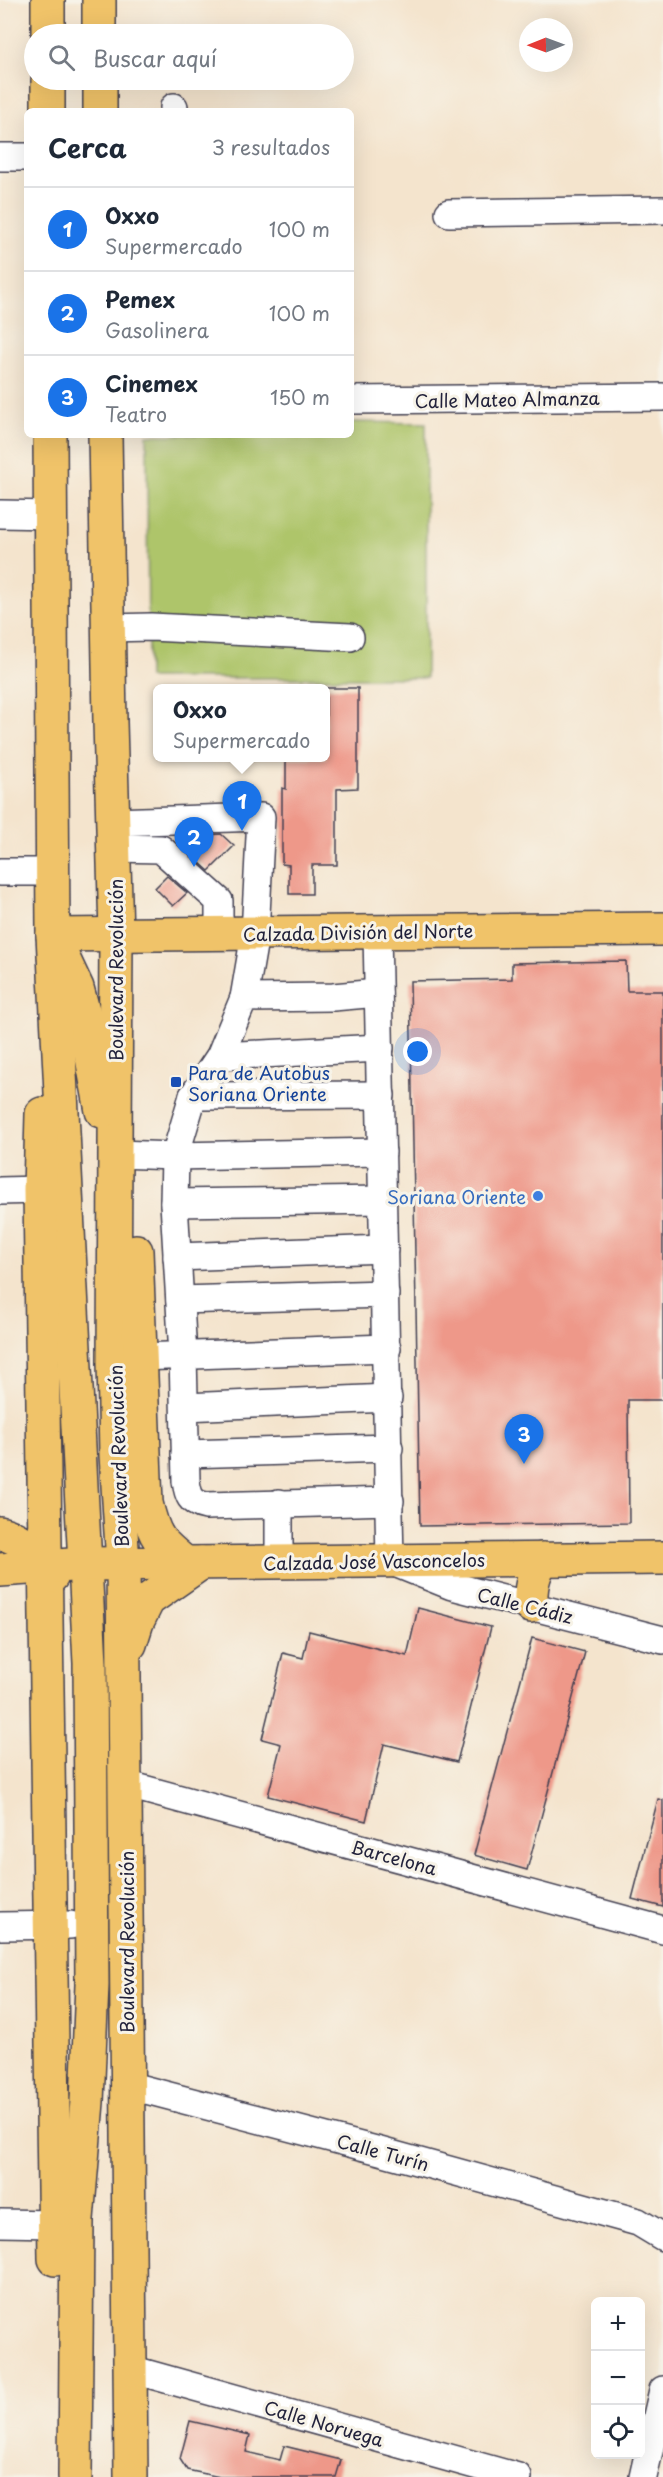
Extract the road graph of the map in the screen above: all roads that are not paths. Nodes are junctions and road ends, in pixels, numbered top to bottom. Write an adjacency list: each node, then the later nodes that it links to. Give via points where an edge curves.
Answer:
1 (48, 0): 3 (main road)
2 (99, 0): 4 (main road)
3 (48, 24)
4 (99, 24)
5 (48, 90): 7 (main road)
6 (100, 90): 8 (main road)
7 (48, 108)
8 (100, 108)
9 (0, 157): 10 (street)
10 (24, 157)
11 (663, 210): 12 (street)
12 (448, 213)
13 (663, 397): 14 (street, Calle Mateo Almanza)
14 (354, 400)
15 (51, 438): 18 (main road)
16 (105, 438): 19 (main road, Boulevard Revolución)
17 (0, 514): 18 (street)
18 (51, 515): 23 (main road)
19 (108, 628): 20 (street); 21 (main road, Boulevard Revolución)
20 (350, 637)
21 (113, 835): 26 (main road, Boulevard Revolución); 27 (street, via 161,849 219,901); 28 (street, via 261,818)
22 (0, 872): 23 (street)
23 (52, 872): 29 (main road)
24 (663, 929): 25 (main road, Calzada División del Norte)
25 (377, 932): 28 (main road, Calzada División del Norte); 30 (street)
26 (116, 934): 27 (main road, Calzada División del Norte); 29 (main road, Calzada División del Norte); 38 (main road, Boulevard Revolución)
27 (219, 934): 28 (main road, Calzada División del Norte)
28 (255, 934): 31 (street)
29 (53, 935): 32 (main road); 38 (main road, via 76,988 99,1099)
30 (378, 993): 31 (street); 33 (street)
31 (244, 998): 34 (street)
32 (57, 1016): 40 (main road, via 44,1090); 64 (main road)
33 (380, 1048): 34 (street); 35 (street)
34 (220, 1056): 36 (street)
35 (381, 1095): 36 (street); 37 (street)
36 (193, 1096): 39 (street)
37 (382, 1152): 39 (street); 42 (street)
38 (116, 1154): 39 (street); 50 (main road, via 130,1203 136,1251); 62 (main road, Boulevard Revolución, via 114,1373)
39 (175, 1156): 43 (street)
40 (40, 1190): 41 (street); 65 (main road)
41 (0, 1191)
42 (383, 1200): 43 (street); 44 (street)
43 (174, 1203): 45 (street)
44 (384, 1250): 45 (street); 46 (street)
45 (177, 1257): 47 (street)
46 (386, 1294): 47 (street); 48 (street)
47 (180, 1300): 49 (street)
48 (387, 1348): 49 (street); 51 (street)
49 (183, 1355): 50 (street); 52 (street)
50 (140, 1357): 63 (main road, via 146,1503 160,1543)
51 (388, 1398): 52 (street); 53 (street)
52 (185, 1407): 54 (street)
53 (389, 1448): 54 (street); 55 (street)
54 (185, 1454): 56 (street, via 187,1490 197,1504)
55 (390, 1501): 56 (street); 60 (street)
56 (279, 1503): 61 (street)
57 (0, 1533): 65 (main road, via 26,1545)
58 (663, 1558): 59 (main road, Calzada José Vasconcelos)
59 (542, 1559): 60 (main road, Calzada José Vasconcelos); 67 (main road, via 532,1581)
60 (390, 1561): 61 (main road, Calzada José Vasconcelos); 67 (street, Calle Cádiz, via 452,1586)
61 (279, 1562): 63 (main road, Calzada José Vasconcelos)
62 (123, 1563): 63 (main road, Calzada José Vasconcelos); 64 (main road, Calzada José Vasconcelos); 69 (main road, Boulevard Revolución)
63 (193, 1563): 69 (main road, via 148,1600)
64 (85, 1564): 65 (main road, Calzada José Vasconcelos); 75 (main road, via 92,1904)
65 (47, 1567): 66 (main road, Calzada José Vasconcelos); 71 (main road)
66 (0, 1570)
67 (531, 1606): 68 (street, Calle Cádiz)
68 (663, 1640)
69 (124, 1659): 70 (main road, Boulevard Revolución)
70 (125, 1784): 73 (street, Barcelona); 74 (main road, Boulevard Revolución)
71 (60, 1925): 72 (street); 75 (main road, via 72,2041); 78 (main road)
72 (0, 1926)
73 (663, 1930)
74 (127, 2085): 76 (street, Calle Turín); 80 (main road, Boulevard Revolución)
75 (87, 2102): 80 (main road, via 110,2157); 84 (main road, via 77,2219)
76 (651, 2221): 79 (street, Calle Turín)
77 (0, 2223): 78 (street)
78 (54, 2224): 83 (main road)
79 (663, 2237)
80 (129, 2253): 81 (main road, Boulevard Revolución)
81 (130, 2369): 85 (main road, Boulevard Revolución); 86 (street, Calle Noruega)
82 (663, 2390): 87 (street)
83 (57, 2477)
84 (75, 2477)
85 (131, 2477)
86 (518, 2477)
87 (643, 2477)

